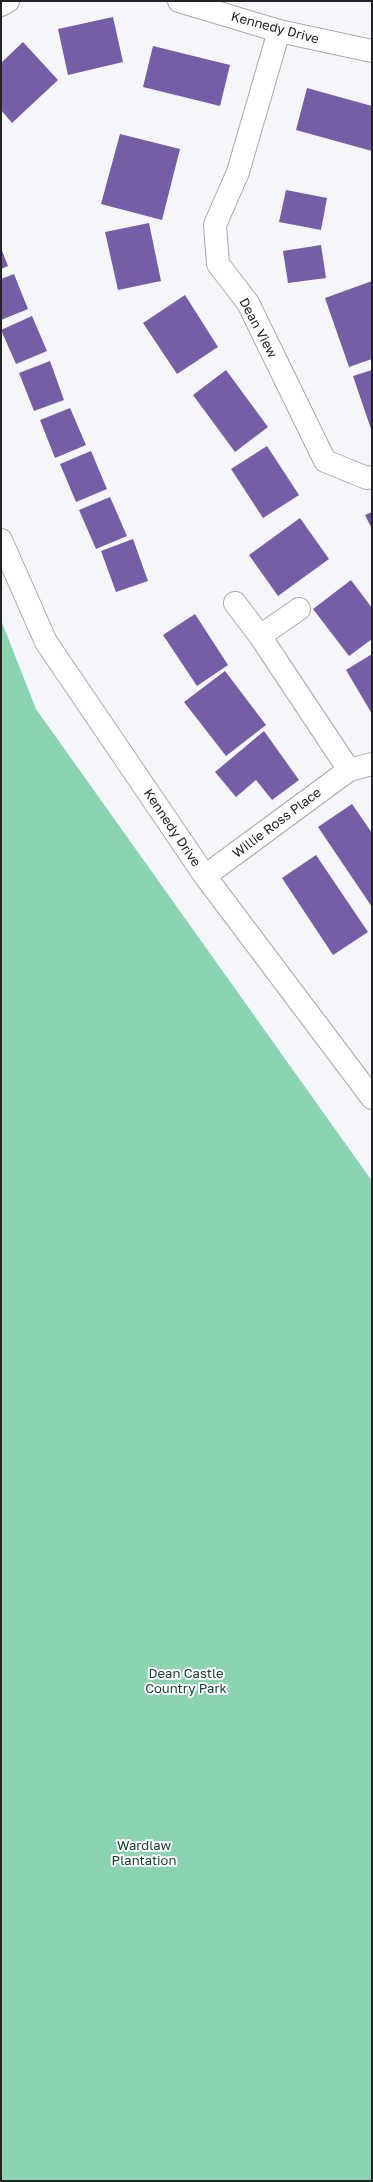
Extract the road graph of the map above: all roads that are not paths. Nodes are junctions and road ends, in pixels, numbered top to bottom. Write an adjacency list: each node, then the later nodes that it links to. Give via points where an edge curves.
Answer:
1 (8, 1): 3 (street)
2 (179, 1): 4 (street, Kennedy Drive)
3 (1, 6)
4 (279, 31): 5 (street, Kennedy Drive); 6 (street, Dean View, via 238,172 215,225 218,264 248,303 325,461 367,478)
5 (372, 51)
6 (372, 477)
7 (1, 540): 13 (street, Kennedy Drive, via 46,642)
8 (235, 603): 10 (street)
9 (299, 609): 10 (street)
10 (260, 636): 12 (street)
11 (372, 764): 12 (street, Willie Ross Place)
12 (349, 770): 13 (street, Willie Ross Place)
13 (205, 876): 14 (street, Kennedy Drive)
14 (372, 1098)

